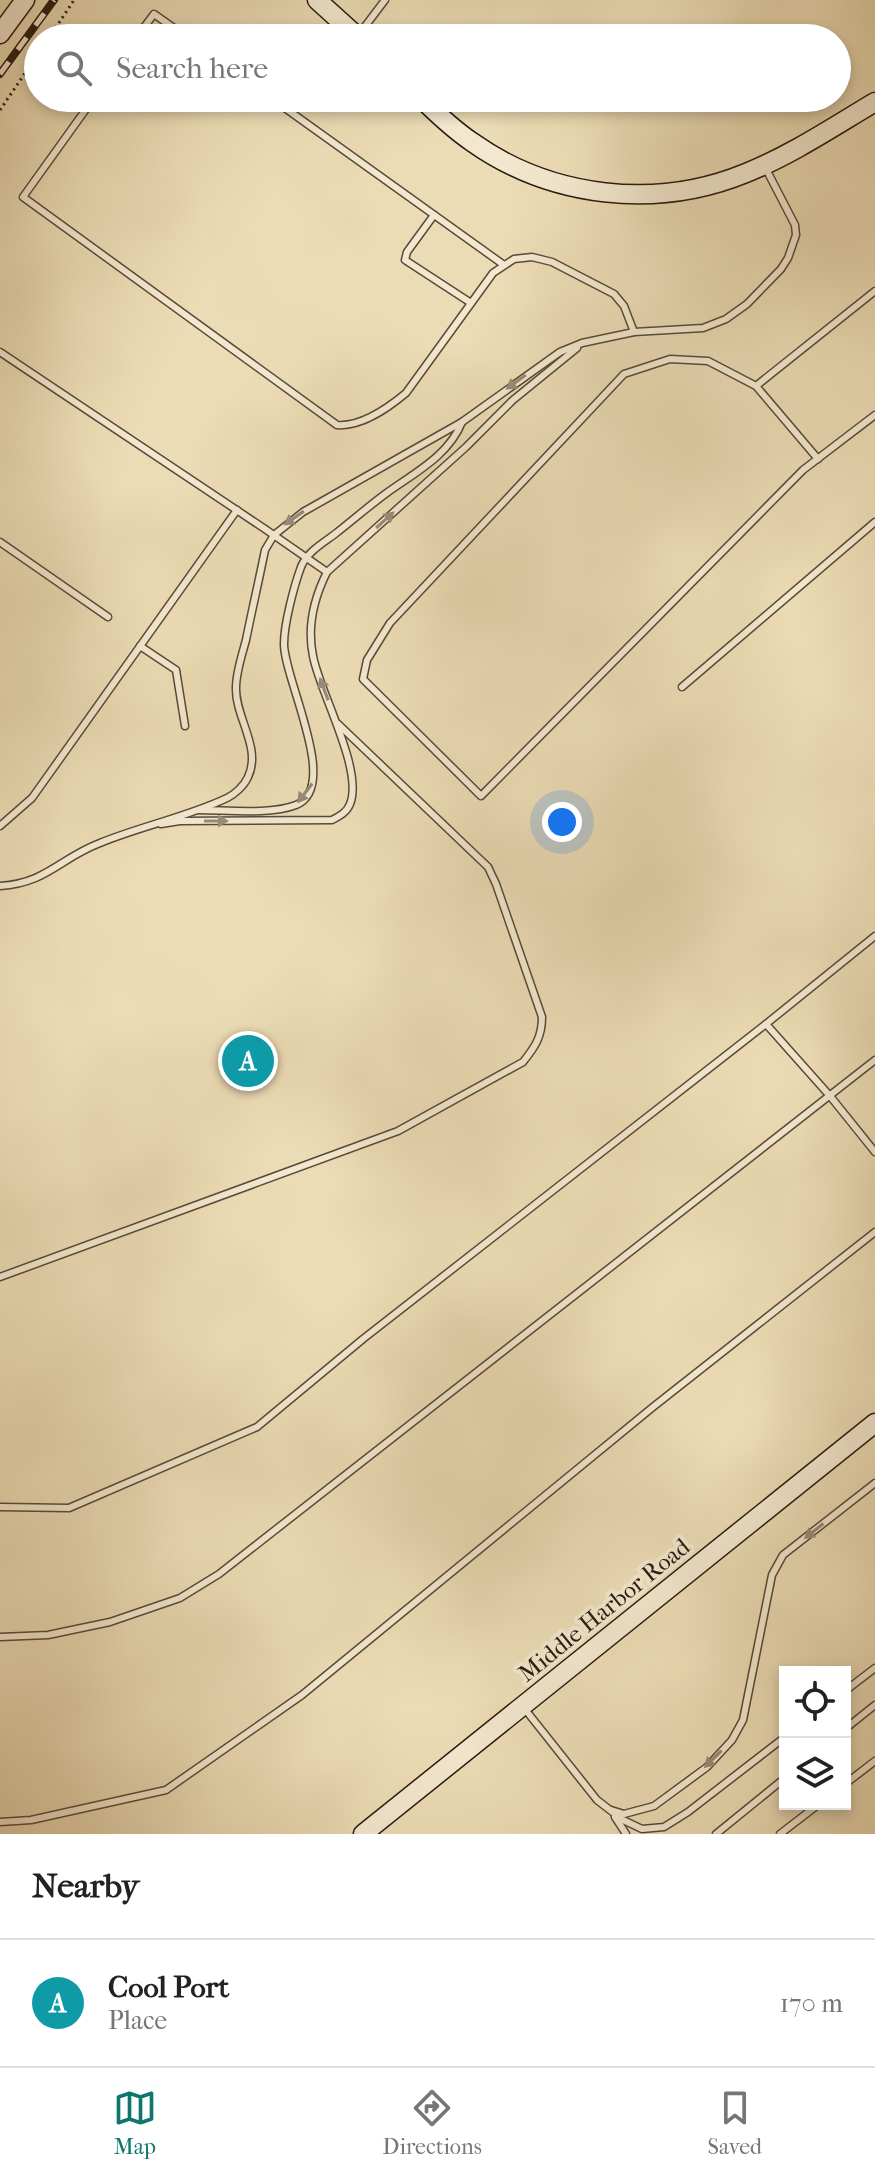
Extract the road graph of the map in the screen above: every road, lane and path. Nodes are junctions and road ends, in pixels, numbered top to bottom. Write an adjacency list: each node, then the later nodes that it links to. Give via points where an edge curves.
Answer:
1 (25, 0): 10 (main road)
2 (74, 0): 5 (path)
3 (317, 0): 8 (main road)
4 (385, 0): 9 (lane)
5 (58, 24)
6 (146, 24): 7 (lane, via 154,14)
7 (168, 24)
8 (344, 24)
9 (367, 24)
10 (0, 34)
11 (24, 75): 13 (path)
12 (875, 102): 17 (main road)
13 (0, 110)
14 (84, 112): 21 (lane, via 23,197 337,425 353,425 406,393)
15 (291, 112): 18 (lane)
16 (435, 112): 17 (main road, via 505,163 570,187 608,194 710,186)
17 (764, 166): 22 (lane, via 795,225 793,247 781,269 747,304 716,324)
18 (434, 215): 19 (lane); 21 (lane, via 405,260)
19 (504, 265): 21 (lane); 22 (lane, via 532,257 562,267 619,298)
20 (875, 291): 25 (lane)
21 (471, 303)
22 (634, 332): 23 (lane)
23 (582, 343): 27 (lane, one-way to 27, via 544,362); 34 (lane, one-way to 23)
24 (0, 352): 29 (lane)
25 (756, 386): 28 (lane); 28 (lane, via 708,361 670,359 624,374 390,623 367,660 363,679 481,796)
26 (875, 415): 28 (lane)
27 (462, 422): 31 (lane, one-way to 31, via 303,512); 33 (lane, via 456,437 433,460)
28 (818, 459)
29 (237, 510): 31 (lane); 36 (lane)
30 (875, 522): 37 (lane)
31 (274, 535): 33 (lane); 40 (lane, via 265,550 235,687 251,753 248,778 227,798)
32 (0, 542): 35 (lane)
33 (305, 557): 34 (lane); 40 (lane, one-way to 40, via 284,646 312,748 311,787 295,805)
34 (327, 572): 38 (lane, one-way to 34, via 311,640 318,592)
35 (108, 617)
36 (140, 646): 39 (lane, via 176,670); 41 (lane, via 32,798)
37 (682, 687)
38 (338, 724): 42 (lane, one-way to 38, via 180,821 339,817 350,804 353,786); 50 (lane, via 488,867 542,1017 536,1047 523,1062 398,1131)
39 (185, 726)
40 (194, 810): 42 (lane)
41 (0, 826)
42 (139, 828): 43 (lane, via 96,844 30,881)
43 (0, 886)
44 (875, 936): 45 (lane)
45 (766, 1024): 47 (lane); 53 (lane, via 257,1427 69,1508)
46 (875, 1060): 47 (lane)
47 (830, 1096): 48 (lane); 54 (lane, via 219,1574 180,1598 110,1622 48,1635)
48 (875, 1152)
49 (875, 1232): 66 (lane, via 302,1695 166,1790)
50 (0, 1277)
51 (875, 1423): 58 (main road, Middle Harbor Road)
52 (875, 1483): 64 (lane, one-way to 64, via 777,1565 743,1720 732,1740 707,1767 654,1806 624,1814)
53 (0, 1507)
54 (0, 1637)
55 (875, 1668): 56 (lane)
56 (851, 1686)
57 (875, 1705): 59 (lane)
58 (522, 1706): 64 (lane, via 597,1800); 67 (main road, Middle Harbor Road)
59 (851, 1724)
60 (784, 1738): 64 (lane, via 664,1827 642,1829)
61 (875, 1761): 62 (lane)
62 (851, 1779)
63 (779, 1783): 69 (lane)
64 (611, 1810): 68 (lane)
65 (811, 1810): 70 (lane)
66 (0, 1822)
67 (363, 1834)
68 (626, 1834)
69 (716, 1834)
70 (780, 1834)

